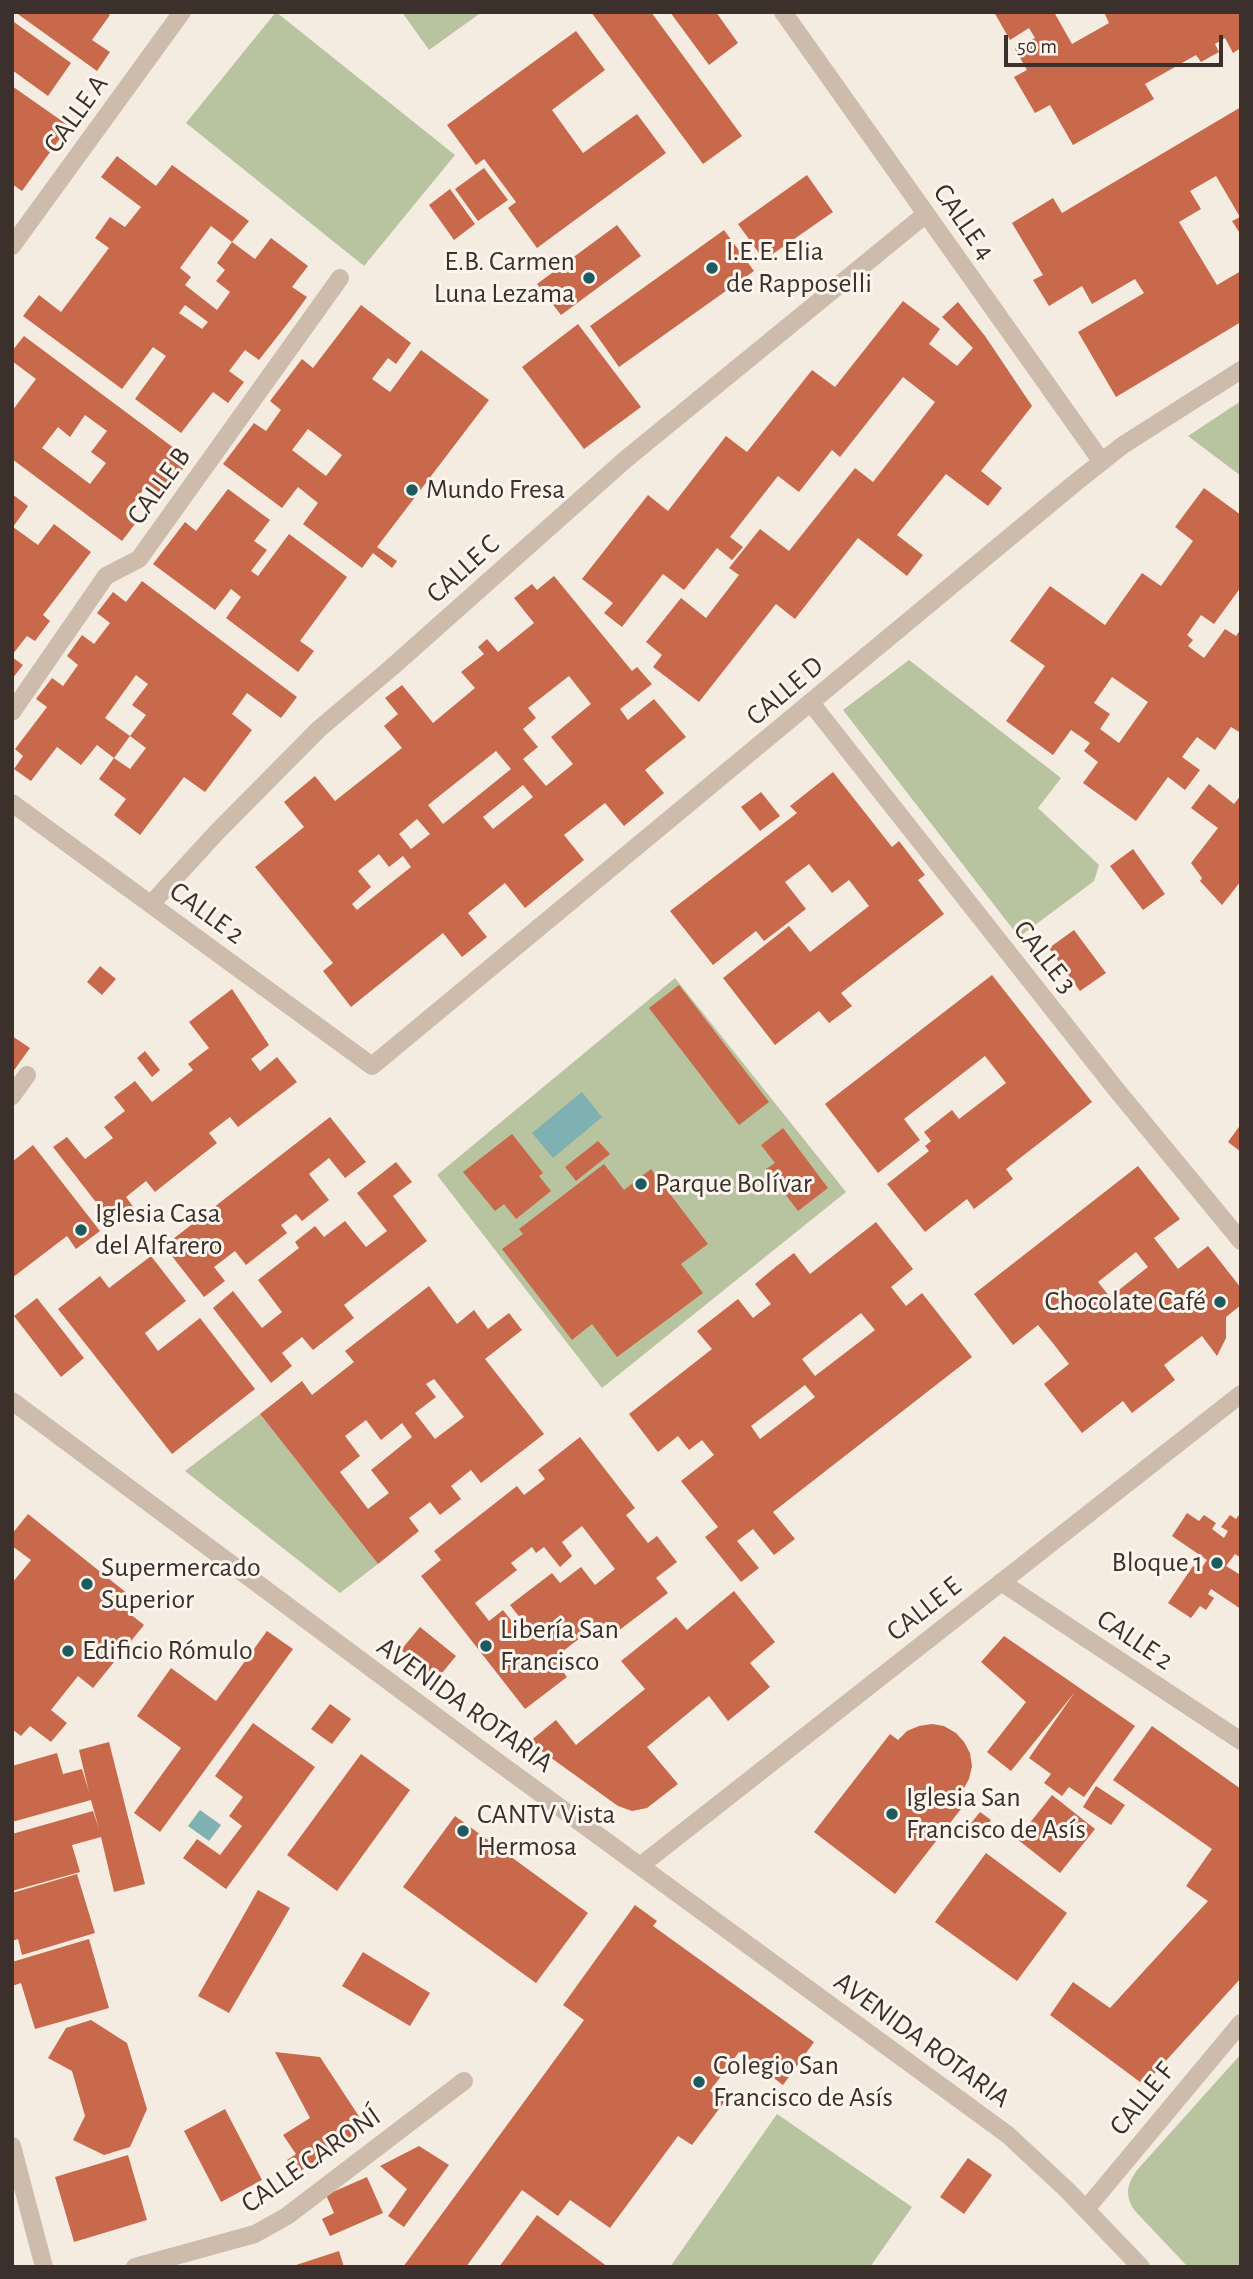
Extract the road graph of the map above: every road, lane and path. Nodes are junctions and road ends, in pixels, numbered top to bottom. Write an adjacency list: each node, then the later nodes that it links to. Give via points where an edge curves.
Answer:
1 (182, 12): 4 (street, CALLE A)
2 (783, 12): 3 (street, CALLE 4)
3 (926, 214): 7 (street, CALLE 4); 11 (street, CALLE C, via 626,458 319,729)
4 (12, 246)
5 (340, 278): 9 (street, CALLE B, via 139,559 106,576)
6 (1241, 370): 7 (street, CALLE D)
7 (1102, 462): 8 (street, CALLE D)
8 (811, 703): 12 (street, CALLE D); 15 (street, CALLE 3)
9 (12, 712)
10 (12, 803): 11 (street, CALLE 2)
11 (151, 904): 12 (street, CALLE 2)
12 (372, 1066)
13 (27, 1075): 14 (street)
14 (12, 1096)
15 (1241, 1241)
16 (1241, 1394): 18 (street, CALLE E)
17 (12, 1401): 20 (street, AVENIDA ROTARIA)
18 (1001, 1582): 19 (street, CALLE 2); 20 (street, CALLE E)
19 (1241, 1741)
20 (640, 1866): 24 (street, AVENIDA ROTARIA, via 1008,2135)
21 (1241, 2022): 24 (street, CALLE F)
22 (464, 2081): 26 (street, CALLE CARONÍ, via 287,2216 255,2234)
23 (12, 2146): 25 (street)
24 (1086, 2209): 27 (street, AVENIDA ROTARIA)
25 (44, 2267)
26 (135, 2267)
27 (1141, 2267)

